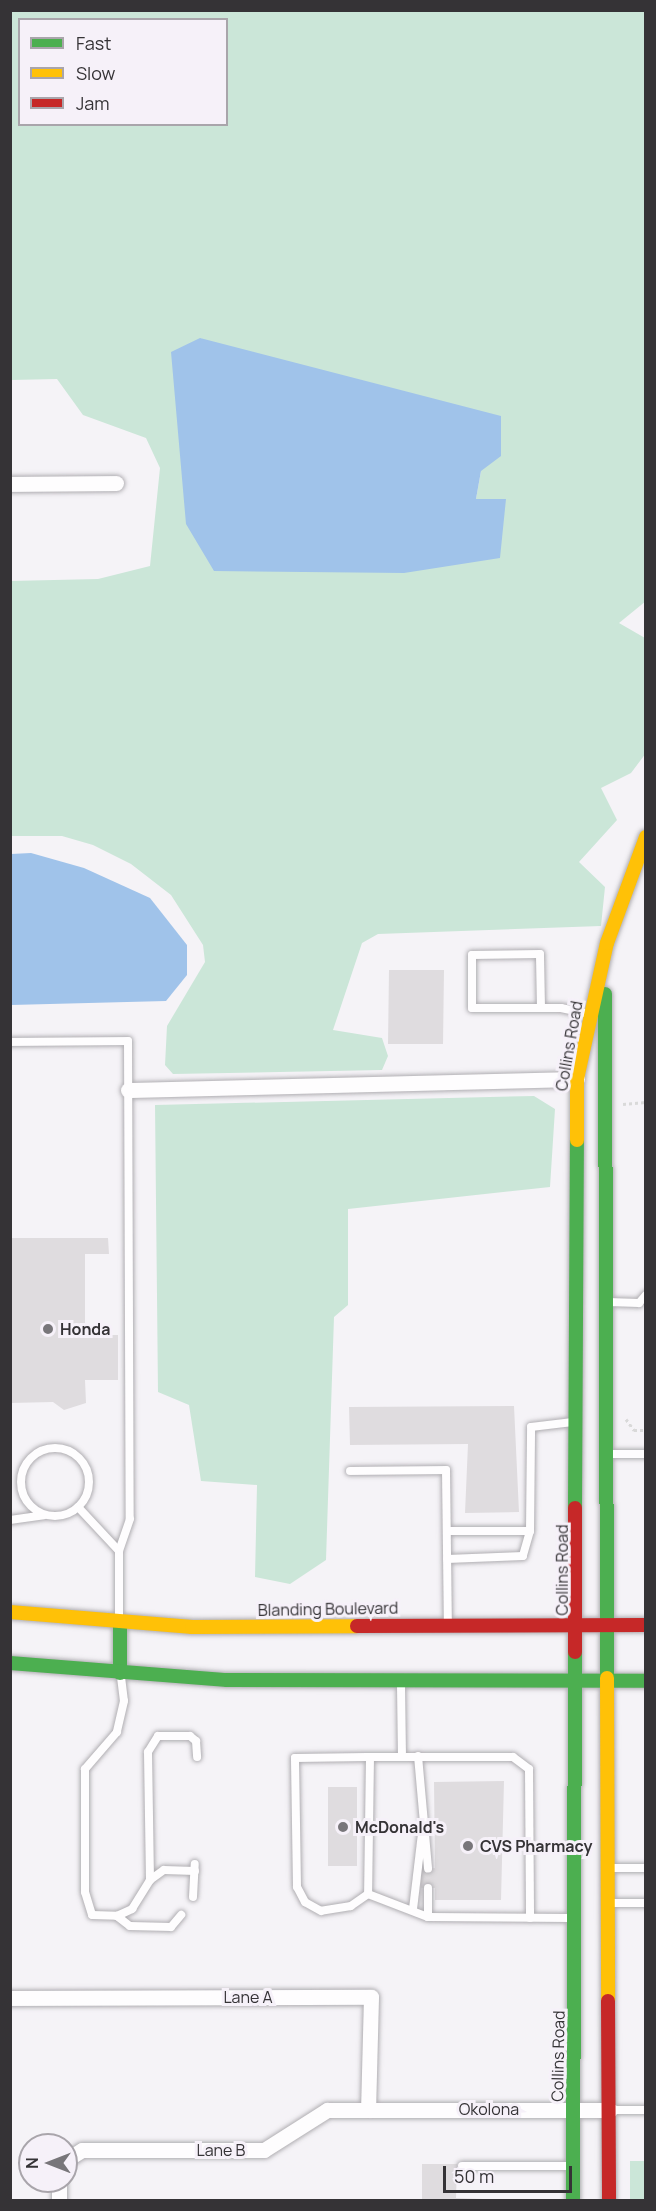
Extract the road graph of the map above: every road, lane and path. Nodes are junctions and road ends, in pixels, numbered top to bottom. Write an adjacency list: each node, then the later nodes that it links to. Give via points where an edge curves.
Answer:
1 (116, 483): 2 (street)
2 (10, 484)
3 (645, 837): 4 (main road, Collins Road)
4 (607, 943): 6 (main road, Collins Road); 11 (main road, Collins Road, via 603,1053)
5 (541, 1008): 5 (lane, via 540,954 472,955 472,1008); 6 (lane)
6 (590, 1015): 8 (main road, Collins Road)
7 (10, 1042): 9 (lane, via 128,1041)
8 (577, 1079): 9 (street); 14 (main road, Collins Road)
9 (128, 1090): 24 (lane, via 130,1519)
10 (645, 1295): 12 (lane)
11 (608, 1302): 12 (lane); 16 (main road, Collins Road)
12 (642, 1304)
13 (625, 1418): 15 (path, via 634,1430)
14 (578, 1422): 23 (lane, via 531,1427); 27 (main road, Collins Road)
15 (645, 1430)
16 (609, 1454): 17 (lane); 28 (main road, Collins Road)
17 (645, 1454)
18 (350, 1471): 22 (lane, via 446,1470)
19 (78, 1507): 20 (lane, via 64,1515); 20 (lane, via 89,1486 86,1467 73,1452 46,1448 25,1465 21,1483 27,1503); 24 (lane)
20 (44, 1515): 21 (lane)
21 (10, 1520)
22 (447, 1531): 23 (lane); 25 (lane)
23 (530, 1531): 25 (lane, via 524,1556)
24 (119, 1551): 29 (lane)
25 (447, 1559): 30 (lane)
26 (10, 1612): 29 (main road, Blanding Boulevard)
27 (578, 1622): 28 (main road, Blanding Boulevard); 30 (main road, Blanding Boulevard); 37 (main road, Collins Road)
28 (610, 1622): 31 (main road, Blanding Boulevard); 34 (main road, Collins Road)
29 (120, 1624): 30 (main road, Blanding Boulevard); 33 (main road)
30 (448, 1624)
31 (645, 1625)
32 (10, 1663): 33 (main road)
33 (120, 1672): 36 (main road); 54 (lane, via 124,1701 117,1732 85,1769 85,1892 92,1915)
34 (610, 1681): 35 (main road); 37 (main road); 43 (main road, Collins Road)
35 (645, 1681)
36 (401, 1682): 37 (main road); 41 (lane)
37 (578, 1682): 57 (main road, Collins Road)
38 (418, 1756): 41 (lane); 42 (lane); 56 (lane, via 513,1757 529,1769)
39 (197, 1757): 46 (lane, via 190,1736 158,1736 148,1752)
40 (370, 1757): 41 (lane); 48 (lane); 48 (lane, via 295,1758 300,1895 312,1907 334,1911)
41 (402, 1757)
42 (422, 1832): 45 (lane); 52 (lane)
43 (610, 1868): 44 (lane); 50 (main road, Collins Road)
44 (645, 1868)
45 (428, 1869)
46 (150, 1880): 49 (lane, via 164,1870 195,1867); 54 (lane, via 132,1909)
47 (428, 1888): 55 (lane)
48 (368, 1894): 52 (lane)
49 (193, 1897)
50 (610, 1903): 51 (lane); 61 (main road, Collins Road)
51 (645, 1903)
52 (413, 1909): 55 (lane)
53 (181, 1915): 54 (lane, via 171,1927 130,1926)
54 (117, 1916)
55 (428, 1917): 56 (lane)
56 (530, 1918): 57 (lane)
57 (576, 1918): 59 (main road, Collins Road)
58 (10, 1998): 60 (street, Lane A, via 371,1997)
59 (574, 2108): 60 (street, Okolona); 61 (street, Okolona); 65 (main road, Collins Road)
60 (368, 2110): 63 (street, Lane B, via 327,2110 264,2150)
61 (610, 2110): 62 (lane); 67 (main road, Collins Road)
62 (645, 2110)
63 (78, 2152)
64 (462, 2166): 65 (lane)
65 (573, 2166): 66 (main road, Collins Road)
66 (573, 2200)
67 (609, 2200)

